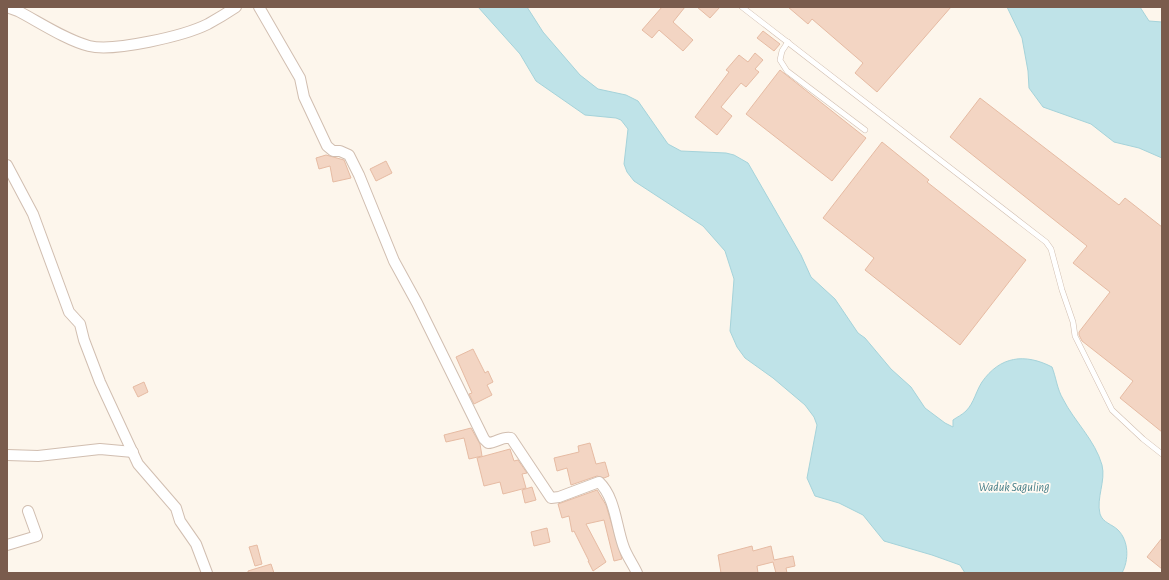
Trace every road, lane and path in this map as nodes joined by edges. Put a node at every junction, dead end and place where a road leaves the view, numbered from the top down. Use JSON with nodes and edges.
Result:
{"nodes":[{"id":1,"x":7,"y":7,"type":"edge"},
{"id":2,"x":236,"y":7,"type":"edge"},
{"id":3,"x":259,"y":7,"type":"edge"},
{"id":4,"x":742,"y":7,"type":"edge"},
{"id":5,"x":788,"y":42,"type":"junction"},
{"id":6,"x":865,"y":130,"type":"dead end"},
{"id":7,"x":7,"y":165,"type":"edge"},
{"id":8,"x":133,"y":452,"type":"junction"},
{"id":9,"x":1162,"y":454,"type":"edge"},
{"id":10,"x":7,"y":455,"type":"edge"},
{"id":11,"x":28,"y":511,"type":"dead end"},
{"id":12,"x":7,"y":545,"type":"edge"},
{"id":13,"x":207,"y":573,"type":"edge"},
{"id":14,"x":637,"y":573,"type":"edge"}],
"edges":[{"from":1,"to":2,"type":"street"},
{"from":3,"to":14,"type":"street"},
{"from":4,"to":5,"type":"lane"},
{"from":5,"to":6,"type":"lane"},
{"from":5,"to":9,"type":"lane"},
{"from":7,"to":8,"type":"street"},
{"from":8,"to":10,"type":"street"},
{"from":8,"to":13,"type":"street"},
{"from":11,"to":12,"type":"street"}]}
